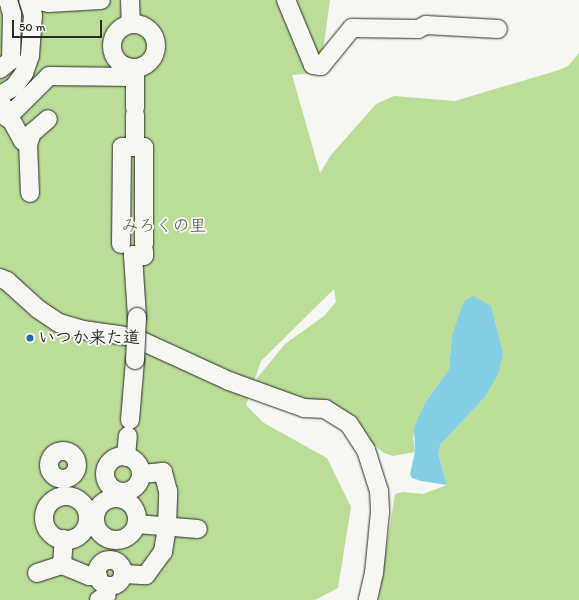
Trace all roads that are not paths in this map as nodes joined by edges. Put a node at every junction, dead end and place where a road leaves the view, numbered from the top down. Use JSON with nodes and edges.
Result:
{"nodes":[{"id":1,"x":8,"y":0,"type":"edge"},
{"id":2,"x":28,"y":0,"type":"edge"},
{"id":3,"x":34,"y":0,"type":"edge"},
{"id":4,"x":101,"y":0,"type":"edge"},
{"id":5,"x":130,"y":0,"type":"edge"},
{"id":6,"x":286,"y":0,"type":"edge"},
{"id":7,"x":131,"y":24,"type":"junction"},
{"id":8,"x":498,"y":29,"type":"dead end"},
{"id":9,"x":0,"y":70,"type":"edge"},
{"id":10,"x":135,"y":72,"type":"junction"},
{"id":11,"x":0,"y":95,"type":"edge"},
{"id":12,"x":8,"y":118,"type":"junction"},
{"id":13,"x":48,"y":119,"type":"dead end"},
{"id":14,"x":28,"y":144,"type":"junction"},
{"id":15,"x":30,"y":193,"type":"dead end"},
{"id":16,"x":0,"y":278,"type":"edge"},
{"id":17,"x":126,"y":457,"type":"junction"},
{"id":18,"x":77,"y":465,"type":"junction"},
{"id":19,"x":107,"y":468,"type":"junction"},
{"id":20,"x":141,"y":474,"type":"junction"},
{"id":21,"x":65,"y":487,"type":"junction"},
{"id":22,"x":121,"y":495,"type":"junction"},
{"id":23,"x":91,"y":516,"type":"junction"},
{"id":24,"x":137,"y":524,"type":"junction"},
{"id":25,"x":167,"y":527,"type":"junction"},
{"id":26,"x":198,"y":530,"type":"dead end"},
{"id":27,"x":64,"y":539,"type":"junction"},
{"id":28,"x":113,"y":540,"type":"junction"},
{"id":29,"x":62,"y":565,"type":"junction"},
{"id":30,"x":37,"y":574,"type":"dead end"},
{"id":31,"x":111,"y":589,"type":"edge"},
{"id":32,"x":368,"y":600,"type":"edge"}],
"edges":[{"from":1,"to":9,"type":"street"},
{"from":2,"to":11,"type":"street"},
{"from":3,"to":4,"type":"street"},
{"from":5,"to":7,"type":"street"},
{"from":6,"to":8,"type":"street"},
{"from":7,"to":10,"type":"street"},
{"from":7,"to":10,"type":"street"},
{"from":10,"to":12,"type":"street"},
{"from":10,"to":17,"type":"street","bridge":true},
{"from":11,"to":12,"type":"street"},
{"from":12,"to":14,"type":"street"},
{"from":13,"to":14,"type":"street"},
{"from":14,"to":15,"type":"street"},
{"from":16,"to":32,"type":"street"},
{"from":17,"to":19,"type":"street"},
{"from":17,"to":20,"type":"street"},
{"from":18,"to":19,"type":"street"},
{"from":18,"to":21,"type":"street"},
{"from":18,"to":21,"type":"street"},
{"from":19,"to":22,"type":"street"},
{"from":20,"to":22,"type":"street"},
{"from":20,"to":25,"type":"street"},
{"from":21,"to":23,"type":"street"},
{"from":21,"to":27,"type":"street"},
{"from":22,"to":23,"type":"street"},
{"from":22,"to":24,"type":"street"},
{"from":23,"to":27,"type":"street"},
{"from":23,"to":28,"type":"street"},
{"from":24,"to":25,"type":"street"},
{"from":24,"to":28,"type":"street"},
{"from":25,"to":26,"type":"street"},
{"from":25,"to":31,"type":"street"},
{"from":27,"to":29,"type":"street"},
{"from":28,"to":31,"type":"street"},
{"from":29,"to":30,"type":"street"},
{"from":29,"to":31,"type":"street"}]}
